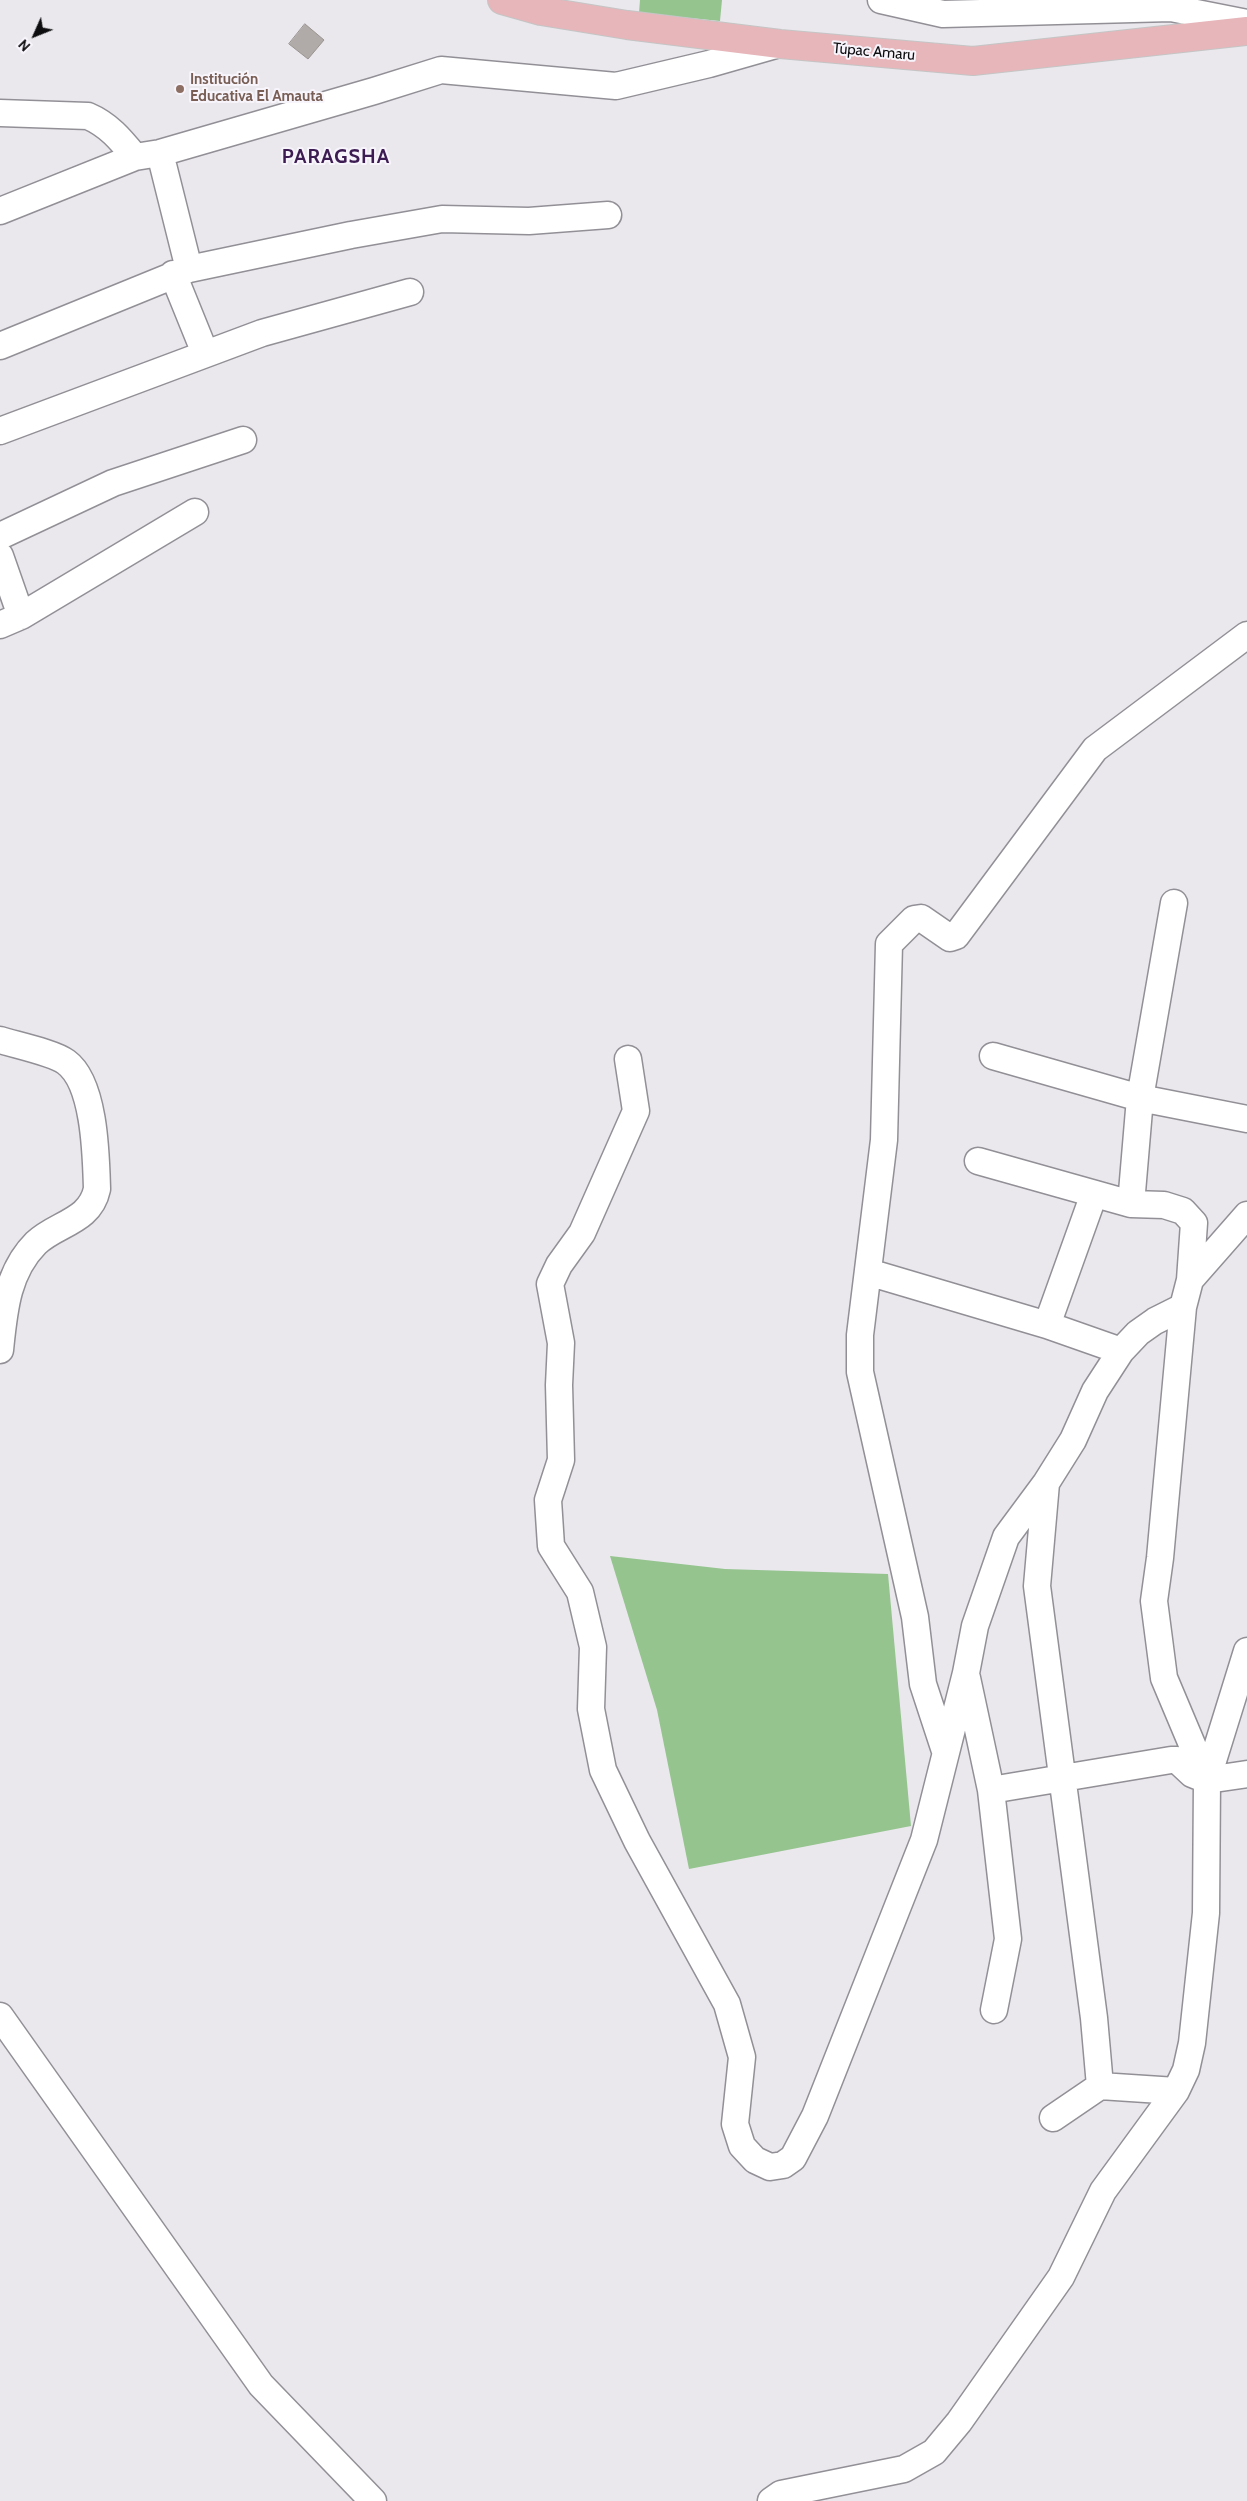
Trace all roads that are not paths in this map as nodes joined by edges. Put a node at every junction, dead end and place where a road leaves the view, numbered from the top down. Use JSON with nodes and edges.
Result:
{"nodes":[{"id":1,"x":502,"y":0,"type":"edge"},
{"id":2,"x":880,"y":0,"type":"edge"},
{"id":3,"x":1170,"y":4,"type":"edge"},
{"id":4,"x":1247,"y":23,"type":"edge"},
{"id":5,"x":1247,"y":31,"type":"edge"},
{"id":6,"x":780,"y":44,"type":"junction"},
{"id":7,"x":0,"y":113,"type":"edge"},
{"id":8,"x":160,"y":153,"type":"junction"},
{"id":9,"x":135,"y":157,"type":"junction"},
{"id":10,"x":0,"y":211,"type":"edge"},
{"id":11,"x":608,"y":215,"type":"dead end"},
{"id":12,"x":181,"y":271,"type":"junction"},
{"id":13,"x":410,"y":292,"type":"dead end"},
{"id":14,"x":0,"y":346,"type":"edge"},
{"id":15,"x":205,"y":353,"type":"junction"},
{"id":16,"x":0,"y":431,"type":"edge"},
{"id":17,"x":244,"y":440,"type":"dead end"},
{"id":18,"x":195,"y":512,"type":"dead end"},
{"id":19,"x":0,"y":536,"type":"edge"},
{"id":20,"x":0,"y":556,"type":"edge"},
{"id":21,"x":10,"y":621,"type":"edge"},
{"id":22,"x":1247,"y":635,"type":"edge"},
{"id":23,"x":1174,"y":904,"type":"dead end"},
{"id":24,"x":0,"y":1040,"type":"edge"},
{"id":25,"x":993,"y":1056,"type":"dead end"},
{"id":26,"x":628,"y":1059,"type":"dead end"},
{"id":27,"x":1140,"y":1098,"type":"junction"},
{"id":28,"x":1247,"y":1119,"type":"edge"},
{"id":29,"x":978,"y":1161,"type":"dead end"},
{"id":30,"x":1094,"y":1194,"type":"junction"},
{"id":31,"x":1131,"y":1204,"type":"junction"},
{"id":32,"x":1247,"y":1215,"type":"edge"},
{"id":33,"x":868,"y":1272,"type":"junction"},
{"id":34,"x":1190,"y":1280,"type":"junction"},
{"id":35,"x":1183,"y":1307,"type":"junction"},
{"id":36,"x":1047,"y":1325,"type":"junction"},
{"id":37,"x":0,"y":1350,"type":"edge"},
{"id":38,"x":1121,"y":1350,"type":"junction"},
{"id":39,"x":1046,"y":1483,"type":"junction"},
{"id":40,"x":1247,"y":1651,"type":"edge"},
{"id":41,"x":966,"y":1673,"type":"junction"},
{"id":42,"x":945,"y":1751,"type":"junction"},
{"id":43,"x":1247,"y":1774,"type":"edge"},
{"id":44,"x":1063,"y":1779,"type":"junction"},
{"id":45,"x":1207,"y":1780,"type":"junction"},
{"id":46,"x":991,"y":1790,"type":"junction"},
{"id":47,"x":994,"y":2010,"type":"dead end"},
{"id":48,"x":0,"y":2016,"type":"edge"},
{"id":49,"x":1100,"y":2086,"type":"junction"},
{"id":50,"x":1176,"y":2091,"type":"junction"},
{"id":51,"x":1054,"y":2118,"type":"dead end"},
{"id":52,"x":373,"y":2501,"type":"edge"},
{"id":53,"x":771,"y":2501,"type":"edge"}],
"edges":[{"from":1,"to":6,"type":"main road","name":"Túpac Amaru"},
{"from":2,"to":3,"type":"street"},
{"from":3,"to":4,"type":"street"},
{"from":5,"to":6,"type":"main road","name":"Túpac Amaru"},
{"from":6,"to":8,"type":"street"},
{"from":7,"to":9,"type":"street"},
{"from":8,"to":9,"type":"street"},
{"from":8,"to":12,"type":"street"},
{"from":9,"to":10,"type":"street"},
{"from":11,"to":12,"type":"street"},
{"from":12,"to":14,"type":"street"},
{"from":12,"to":15,"type":"street"},
{"from":13,"to":15,"type":"street"},
{"from":15,"to":16,"type":"street"},
{"from":17,"to":19,"type":"street"},
{"from":18,"to":21,"type":"street"},
{"from":20,"to":21,"type":"street"},
{"from":22,"to":33,"type":"street"},
{"from":23,"to":27,"type":"street"},
{"from":24,"to":37,"type":"street"},
{"from":25,"to":27,"type":"street"},
{"from":26,"to":42,"type":"street"},
{"from":27,"to":28,"type":"street"},
{"from":27,"to":31,"type":"street"},
{"from":29,"to":30,"type":"street"},
{"from":30,"to":31,"type":"street"},
{"from":30,"to":36,"type":"street"},
{"from":31,"to":34,"type":"street"},
{"from":32,"to":34,"type":"street"},
{"from":33,"to":36,"type":"street"},
{"from":33,"to":42,"type":"street"},
{"from":34,"to":35,"type":"street"},
{"from":35,"to":38,"type":"street"},
{"from":35,"to":45,"type":"street"},
{"from":36,"to":38,"type":"street"},
{"from":38,"to":39,"type":"street"},
{"from":39,"to":41,"type":"street"},
{"from":39,"to":44,"type":"street"},
{"from":40,"to":45,"type":"street"},
{"from":41,"to":42,"type":"street"},
{"from":41,"to":46,"type":"street"},
{"from":43,"to":45,"type":"street"},
{"from":44,"to":45,"type":"street"},
{"from":44,"to":46,"type":"street"},
{"from":44,"to":49,"type":"street"},
{"from":45,"to":50,"type":"street"},
{"from":46,"to":47,"type":"street"},
{"from":48,"to":52,"type":"street"},
{"from":49,"to":50,"type":"street"},
{"from":49,"to":51,"type":"street"},
{"from":50,"to":53,"type":"street"}]}
